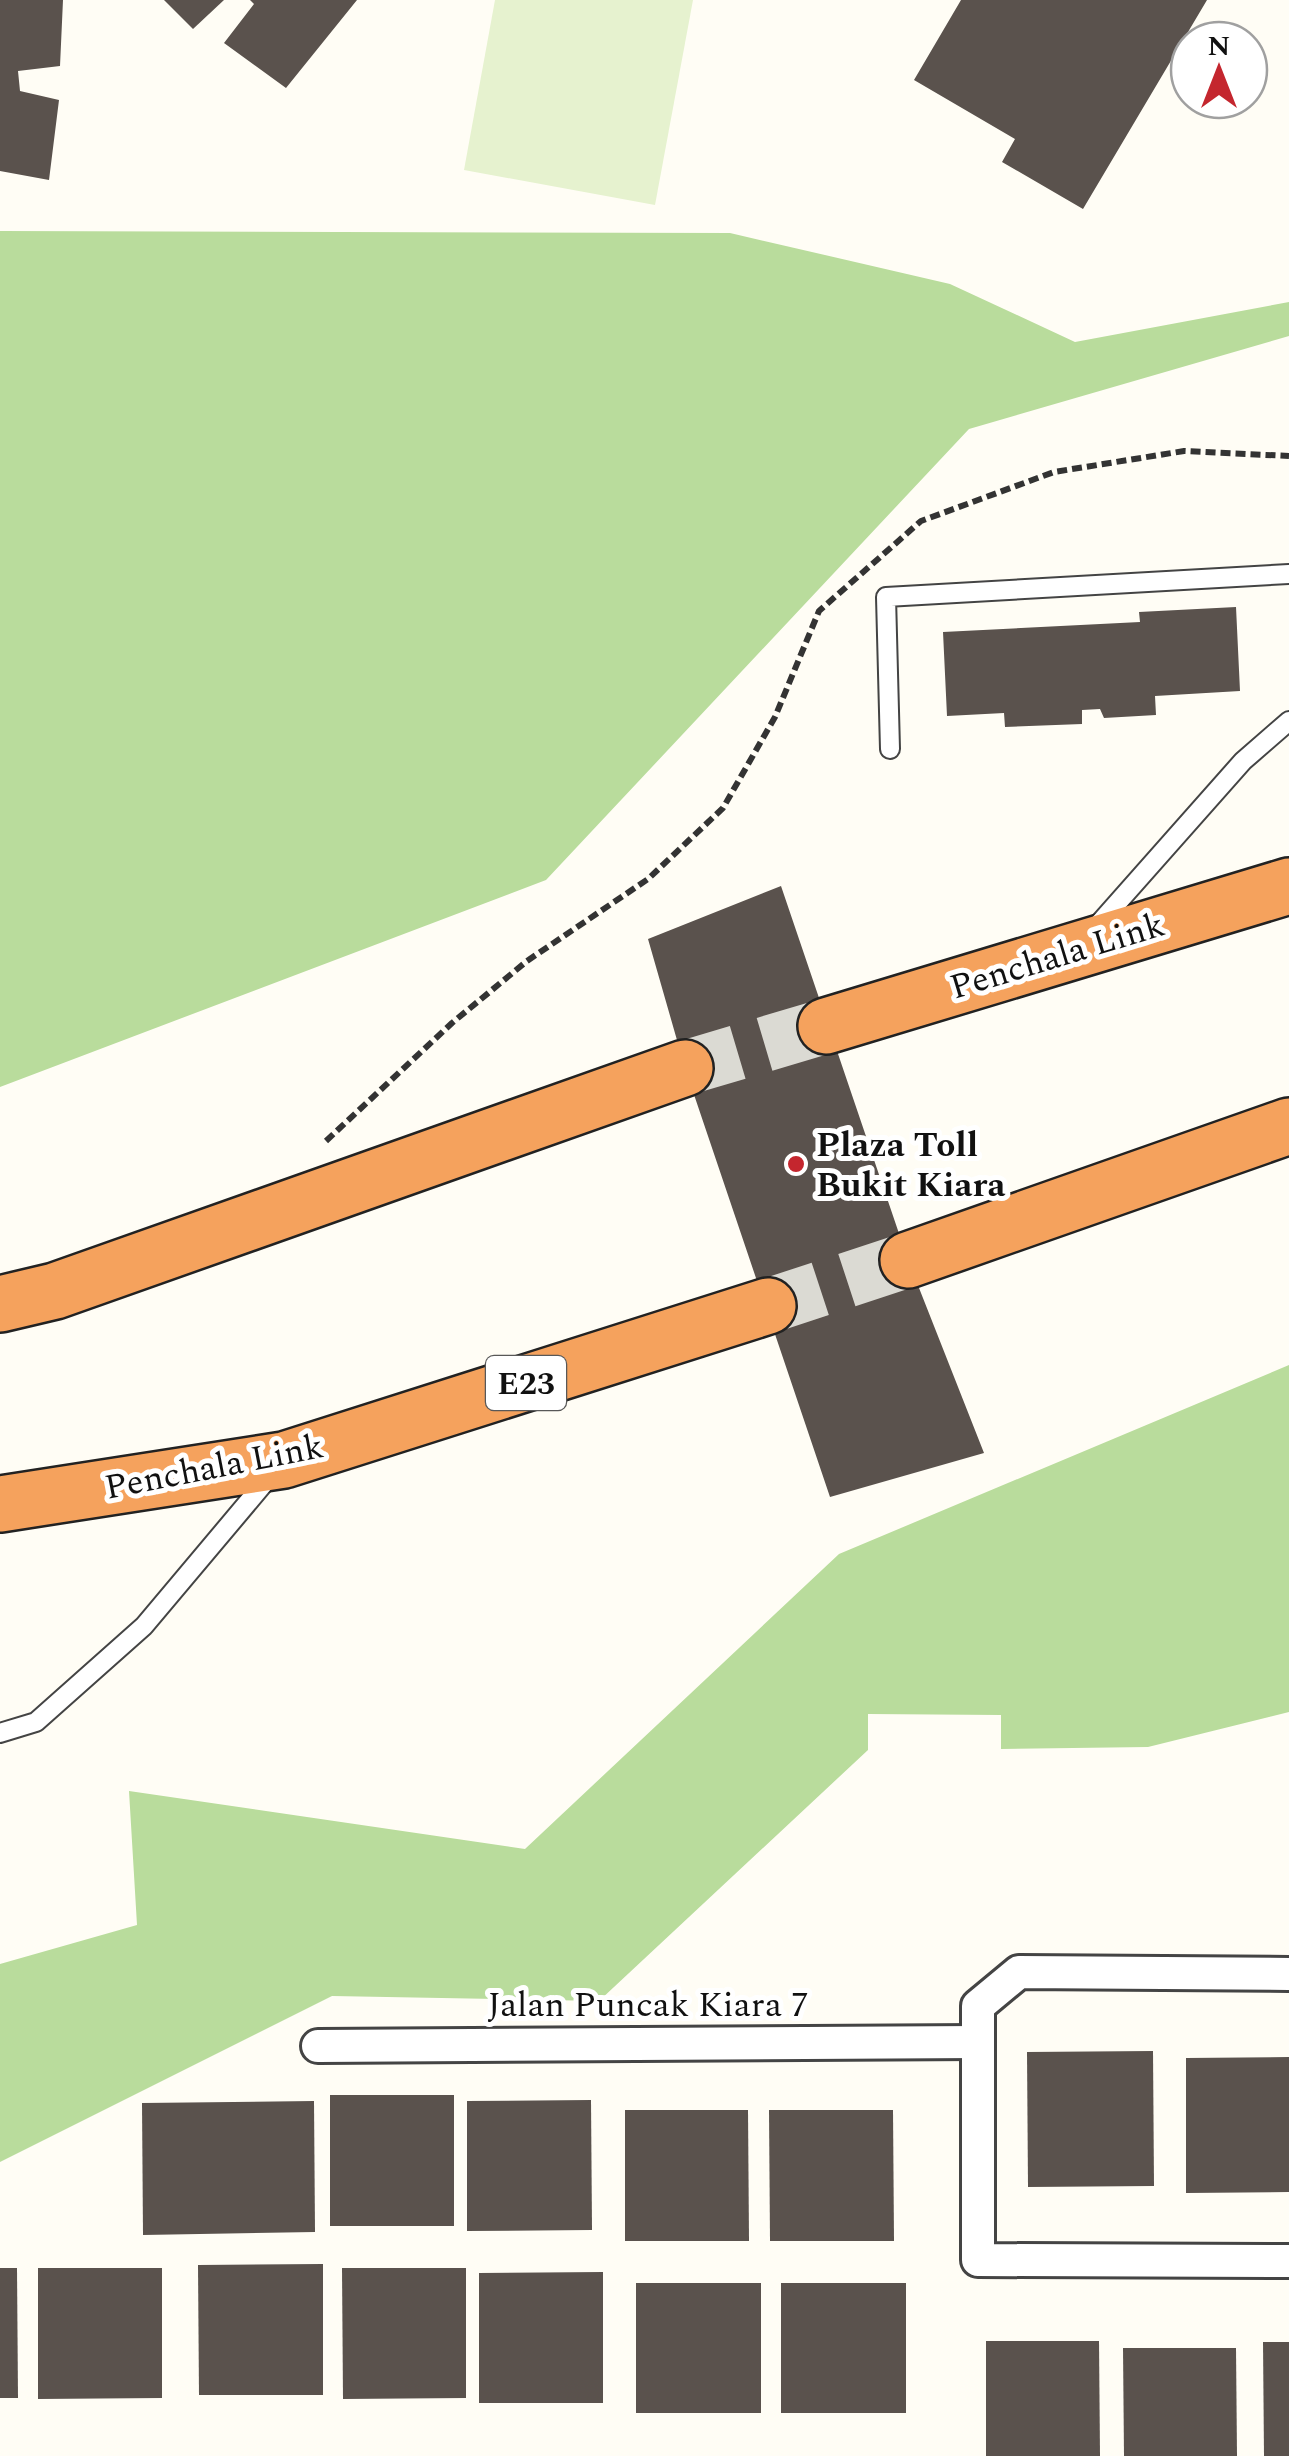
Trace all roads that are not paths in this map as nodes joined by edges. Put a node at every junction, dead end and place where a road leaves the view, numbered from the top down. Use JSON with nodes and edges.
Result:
{"nodes":[{"id":1,"x":1289,"y":574,"type":"edge"},
{"id":2,"x":1289,"y":721,"type":"edge"},
{"id":3,"x":890,"y":749,"type":"dead end"},
{"id":4,"x":1289,"y":886,"type":"edge"},
{"id":5,"x":1075,"y":950,"type":"junction"},
{"id":6,"x":826,"y":1026,"type":"tunnel mouth"},
{"id":7,"x":686,"y":1068,"type":"tunnel mouth"},
{"id":8,"x":1289,"y":1126,"type":"edge"},
{"id":9,"x":908,"y":1260,"type":"tunnel mouth"},
{"id":10,"x":0,"y":1304,"type":"edge"},
{"id":11,"x":768,"y":1306,"type":"tunnel mouth"},
{"id":12,"x":284,"y":1460,"type":"junction"},
{"id":13,"x":0,"y":1504,"type":"edge"},
{"id":14,"x":0,"y":1732,"type":"edge"},
{"id":15,"x":1289,"y":1974,"type":"edge"},
{"id":16,"x":978,"y":2042,"type":"junction"},
{"id":17,"x":318,"y":2046,"type":"dead end"},
{"id":18,"x":1289,"y":2261,"type":"edge"}],
"edges":[{"from":1,"to":3,"type":"lane"},
{"from":2,"to":5,"type":"lane"},
{"from":4,"to":5,"type":"highway","name":"Penchala Link"},
{"from":5,"to":6,"type":"highway","name":"Penchala Link"},
{"from":7,"to":10,"type":"highway"},
{"from":8,"to":9,"type":"highway"},
{"from":11,"to":12,"type":"highway","name":"Penchala Link","number":"E23"},
{"from":12,"to":13,"type":"highway","name":"Penchala Link","number":"E23"},
{"from":12,"to":14,"type":"lane"},
{"from":15,"to":16,"type":"street"},
{"from":16,"to":17,"type":"street","name":"Jalan Puncak Kiara 7"},
{"from":16,"to":18,"type":"street"}]}
